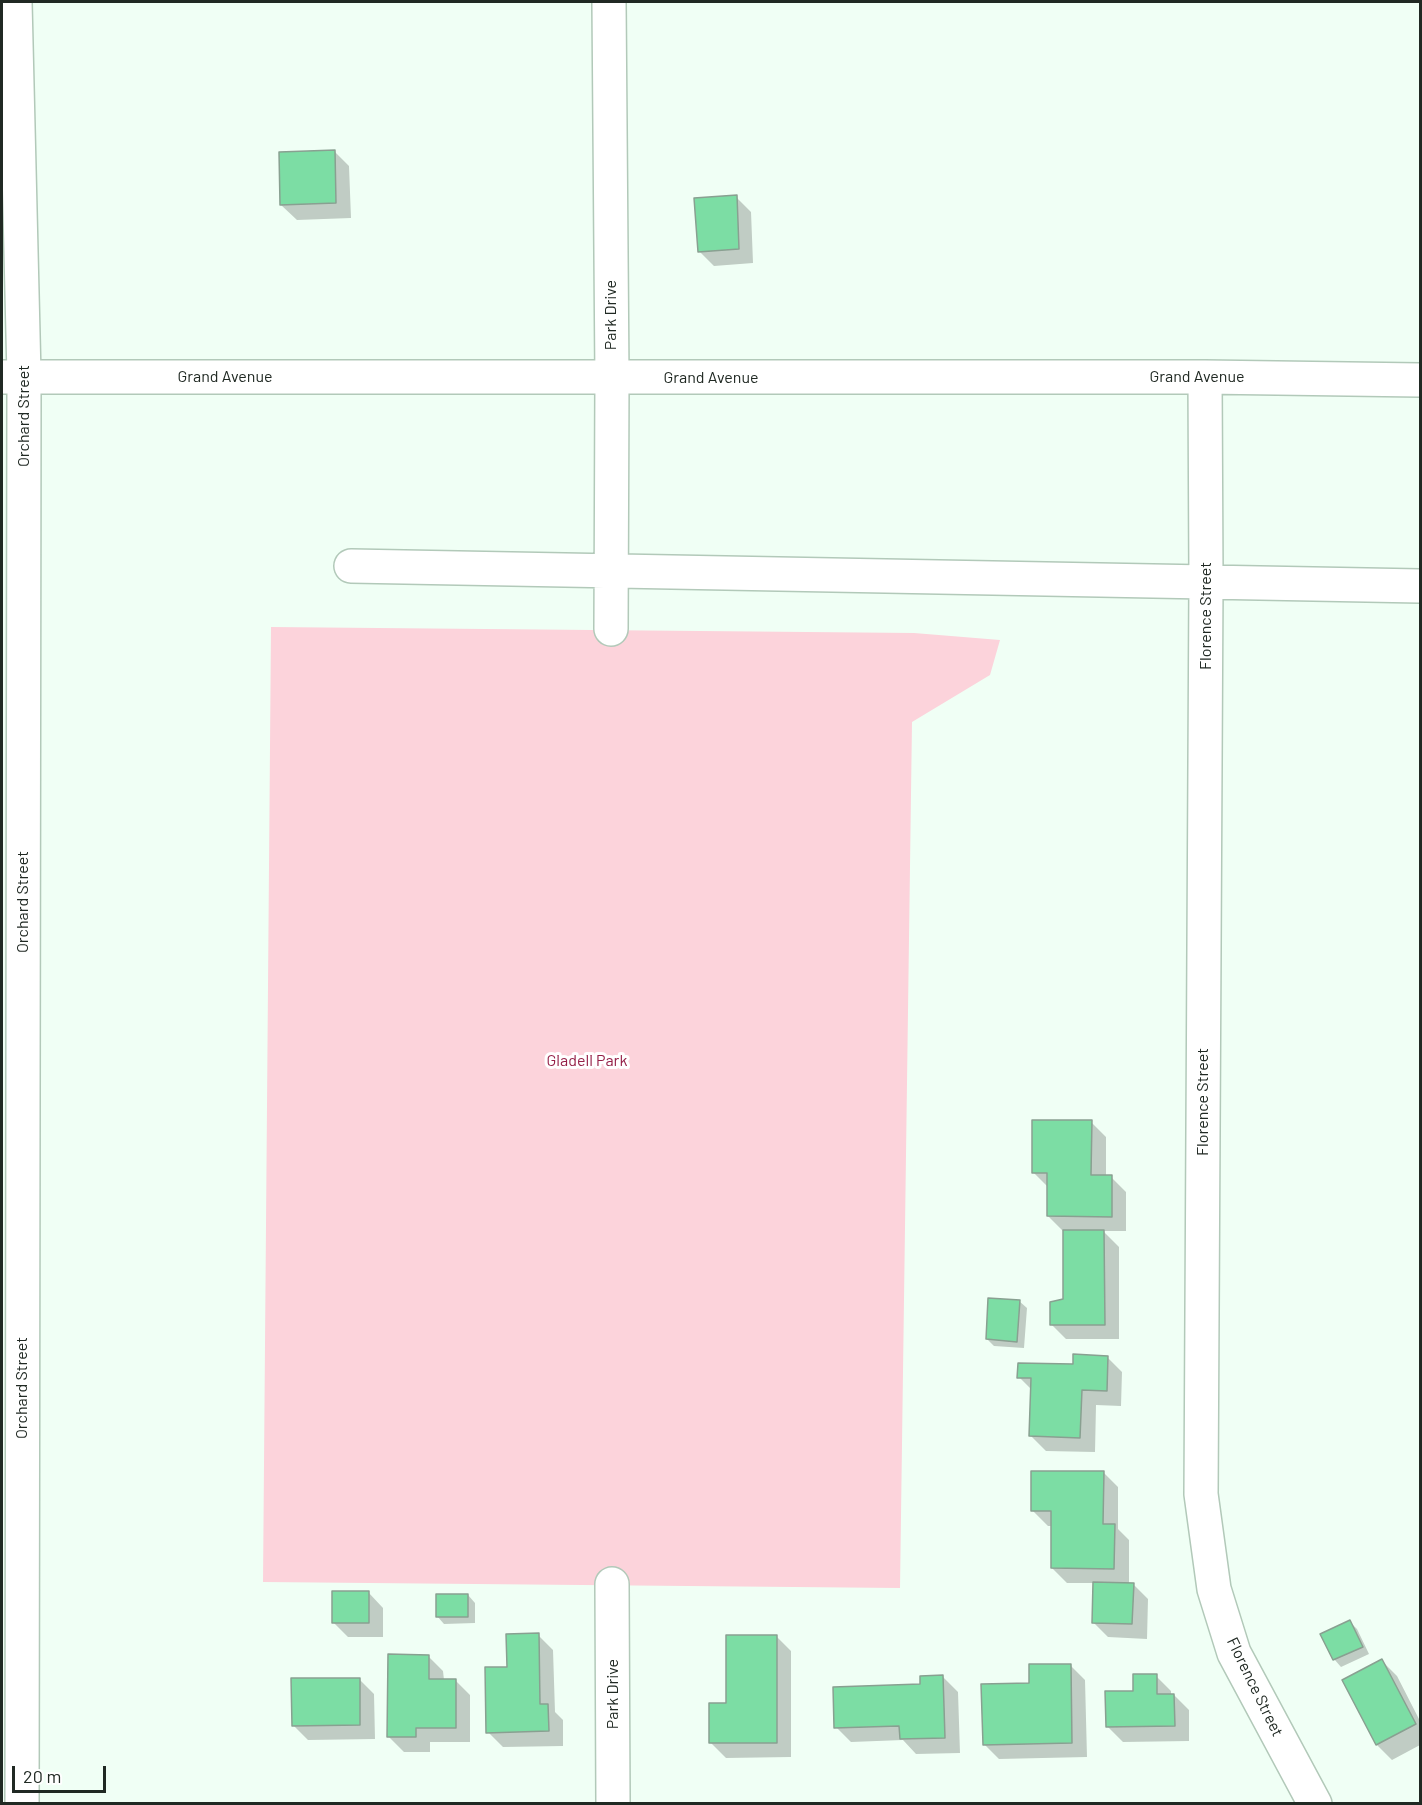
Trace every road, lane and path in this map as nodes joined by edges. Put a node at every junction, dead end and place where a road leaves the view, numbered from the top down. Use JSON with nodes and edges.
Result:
{"nodes":[{"id":1,"x":15,"y":2,"type":"edge"},
{"id":2,"x":609,"y":2,"type":"edge"},
{"id":3,"x":13,"y":376,"type":"edge"},
{"id":4,"x":1205,"y":377,"type":"junction"},
{"id":5,"x":612,"y":378,"type":"junction"},
{"id":6,"x":1420,"y":380,"type":"edge"},
{"id":7,"x":351,"y":566,"type":"dead end"},
{"id":8,"x":611,"y":572,"type":"junction"},
{"id":9,"x":1206,"y":581,"type":"junction"},
{"id":10,"x":1420,"y":586,"type":"edge"},
{"id":11,"x":611,"y":629,"type":"dead end"},
{"id":12,"x":612,"y":1584,"type":"dead end"},
{"id":13,"x":22,"y":1803,"type":"edge"},
{"id":14,"x":613,"y":1803,"type":"edge"},
{"id":15,"x":1315,"y":1803,"type":"edge"}],
"edges":[{"from":1,"to":3,"type":"street","name":"Orchard Street"},
{"from":2,"to":5,"type":"street","name":"Park Drive"},
{"from":3,"to":5,"type":"street","name":"Grand Avenue"},
{"from":3,"to":13,"type":"street","name":"Orchard Street"},
{"from":4,"to":5,"type":"street","name":"Grand Avenue"},
{"from":4,"to":6,"type":"street","name":"Grand Avenue"},
{"from":4,"to":9,"type":"street","name":"Florence Street"},
{"from":5,"to":8,"type":"street","name":"Park Drive"},
{"from":7,"to":8,"type":"street"},
{"from":8,"to":9,"type":"street"},
{"from":8,"to":11,"type":"street","name":"Park Drive"},
{"from":9,"to":10,"type":"street"},
{"from":9,"to":15,"type":"street","name":"Florence Street"},
{"from":12,"to":14,"type":"street","name":"Park Drive"}]}
